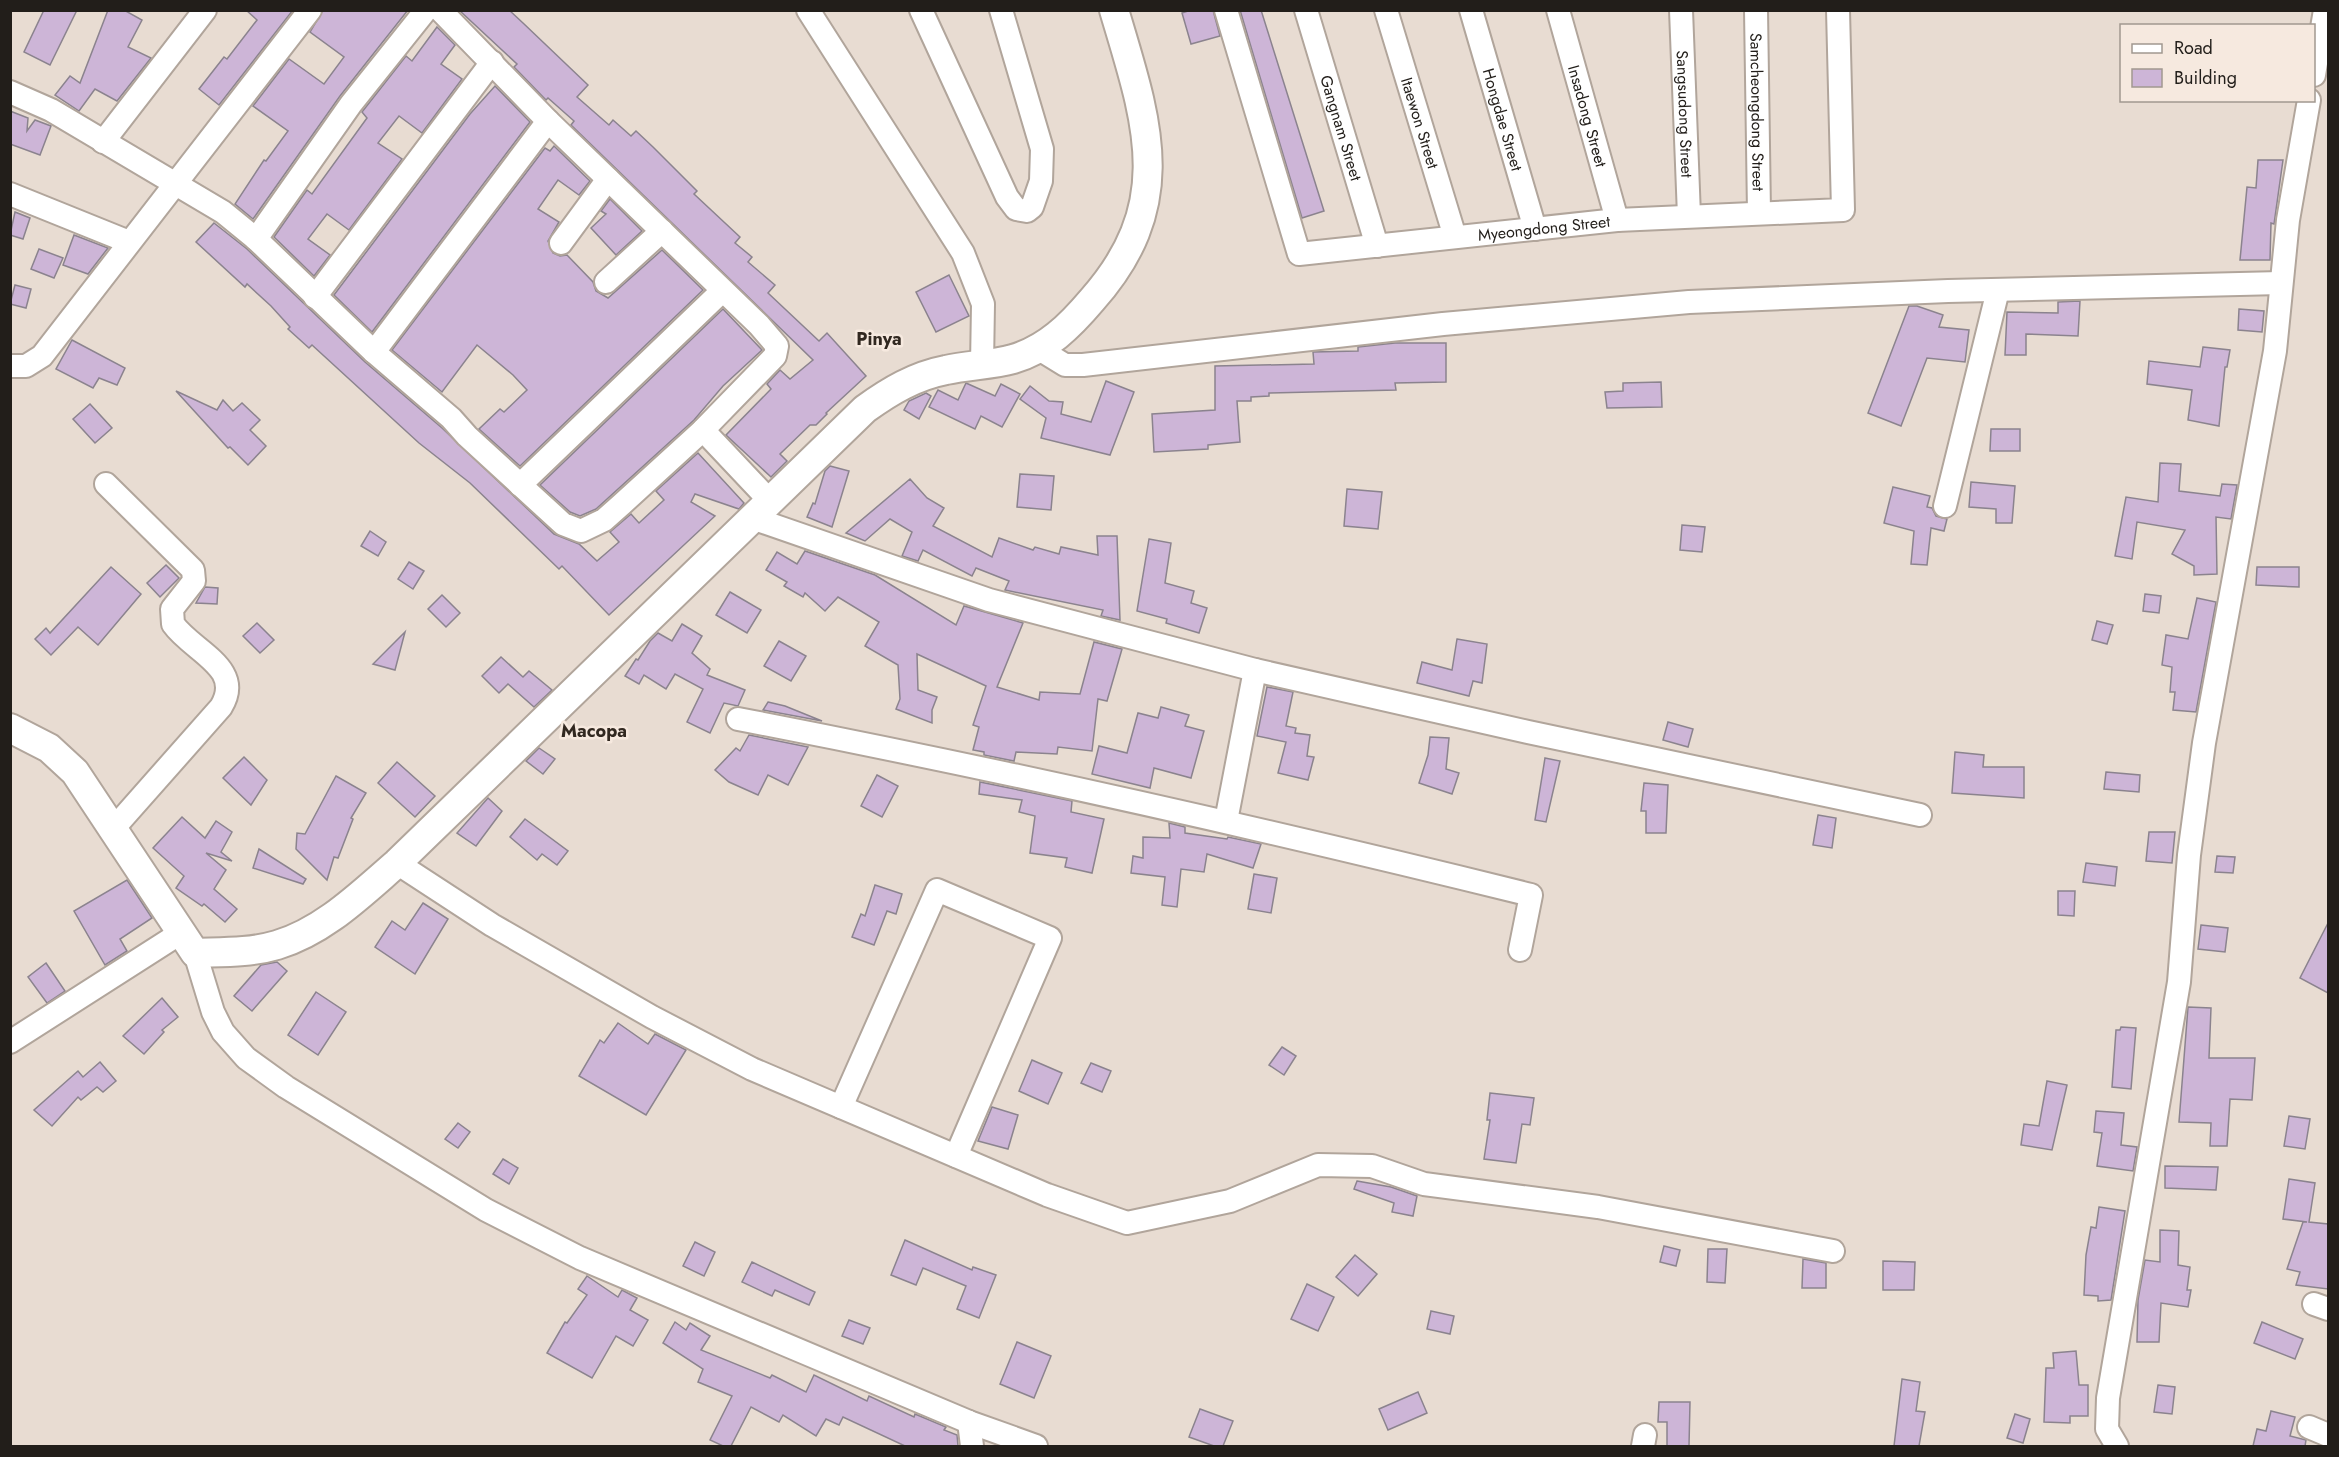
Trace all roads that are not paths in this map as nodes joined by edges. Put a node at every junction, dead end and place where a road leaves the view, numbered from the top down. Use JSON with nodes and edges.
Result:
{"nodes":[{"id":1,"x":205,"y":10,"type":"edge"},
{"id":2,"x":310,"y":10,"type":"edge"},
{"id":3,"x":426,"y":10,"type":"edge"},
{"id":4,"x":440,"y":10,"type":"edge"},
{"id":5,"x":808,"y":10,"type":"edge"},
{"id":6,"x":921,"y":10,"type":"edge"},
{"id":7,"x":1001,"y":10,"type":"edge"},
{"id":8,"x":1114,"y":10,"type":"edge"},
{"id":9,"x":1226,"y":10,"type":"edge"},
{"id":10,"x":1306,"y":10,"type":"edge"},
{"id":11,"x":1386,"y":10,"type":"edge"},
{"id":12,"x":1471,"y":10,"type":"edge"},
{"id":13,"x":1558,"y":10,"type":"edge"},
{"id":14,"x":1681,"y":10,"type":"edge"},
{"id":15,"x":1756,"y":10,"type":"edge"},
{"id":16,"x":1838,"y":10,"type":"edge"},
{"id":17,"x":2325,"y":10,"type":"edge"},
{"id":18,"x":492,"y":62,"type":"junction"},
{"id":19,"x":2315,"y":64,"type":"edge"},
{"id":20,"x":10,"y":92,"type":"edge"},
{"id":21,"x":2309,"y":102,"type":"edge"},
{"id":22,"x":548,"y":121,"type":"junction"},
{"id":23,"x":103,"y":142,"type":"junction"},
{"id":24,"x":608,"y":178,"type":"junction"},
{"id":25,"x":176,"y":184,"type":"junction"},
{"id":26,"x":10,"y":194,"type":"edge"},
{"id":27,"x":1759,"y":213,"type":"junction"},
{"id":28,"x":1689,"y":216,"type":"junction"},
{"id":29,"x":1617,"y":220,"type":"junction"},
{"id":30,"x":1535,"y":229,"type":"junction"},
{"id":31,"x":662,"y":231,"type":"junction"},
{"id":32,"x":1455,"y":237,"type":"junction"},
{"id":33,"x":256,"y":239,"type":"junction"},
{"id":34,"x":129,"y":242,"type":"junction"},
{"id":35,"x":561,"y":243,"type":"dead end"},
{"id":36,"x":1377,"y":246,"type":"junction"},
{"id":37,"x":606,"y":282,"type":"dead end"},
{"id":38,"x":2281,"y":283,"type":"junction"},
{"id":39,"x":1998,"y":290,"type":"junction"},
{"id":40,"x":722,"y":291,"type":"junction"},
{"id":41,"x":315,"y":297,"type":"junction"},
{"id":42,"x":1039,"y":349,"type":"junction"},
{"id":43,"x":374,"y":352,"type":"junction"},
{"id":44,"x":982,"y":365,"type":"junction"},
{"id":45,"x":10,"y":366,"type":"edge"},
{"id":46,"x":703,"y":430,"type":"junction"},
{"id":47,"x":106,"y":484,"type":"dead end"},
{"id":48,"x":520,"y":485,"type":"junction"},
{"id":49,"x":1945,"y":506,"type":"dead end"},
{"id":50,"x":760,"y":509,"type":"junction"},
{"id":51,"x":1255,"y":670,"type":"junction"},
{"id":52,"x":738,"y":719,"type":"dead end"},
{"id":53,"x":10,"y":728,"type":"edge"},
{"id":54,"x":1920,"y":815,"type":"dead end"},
{"id":55,"x":1226,"y":821,"type":"junction"},
{"id":56,"x":114,"y":828,"type":"junction"},
{"id":57,"x":398,"y":863,"type":"junction"},
{"id":58,"x":189,"y":942,"type":"junction"},
{"id":59,"x":1520,"y":950,"type":"dead end"},
{"id":60,"x":10,"y":1042,"type":"edge"},
{"id":61,"x":841,"y":1107,"type":"junction"},
{"id":62,"x":956,"y":1156,"type":"junction"},
{"id":63,"x":1833,"y":1251,"type":"dead end"},
{"id":64,"x":969,"y":1422,"type":"junction"},
{"id":65,"x":972,"y":1446,"type":"edge"},
{"id":66,"x":1036,"y":1446,"type":"edge"},
{"id":67,"x":2117,"y":1446,"type":"edge"}],
"edges":[{"from":1,"to":23,"type":"street"},
{"from":2,"to":25,"type":"street"},
{"from":3,"to":33,"type":"street"},
{"from":4,"to":18,"type":"street"},
{"from":5,"to":44,"type":"street"},
{"from":6,"to":7,"type":"street"},
{"from":8,"to":42,"type":"street"},
{"from":9,"to":36,"type":"street","name":"Myeongdong Street"},
{"from":10,"to":36,"type":"street","name":"Gangnam Street"},
{"from":11,"to":32,"type":"street","name":"Itaewon Street"},
{"from":12,"to":30,"type":"street","name":"Hongdae Street"},
{"from":13,"to":29,"type":"street","name":"Insadong Street"},
{"from":14,"to":28,"type":"street","name":"Sangsudong Street"},
{"from":15,"to":27,"type":"street","name":"Samcheongdong Street"},
{"from":16,"to":27,"type":"street","name":"Myeongdong Street"},
{"from":17,"to":19,"type":"street"},
{"from":18,"to":22,"type":"street"},
{"from":18,"to":41,"type":"street"},
{"from":20,"to":23,"type":"street"},
{"from":21,"to":38,"type":"street"},
{"from":22,"to":24,"type":"street"},
{"from":22,"to":43,"type":"street"},
{"from":23,"to":25,"type":"street"},
{"from":24,"to":31,"type":"street"},
{"from":24,"to":35,"type":"street"},
{"from":25,"to":33,"type":"street"},
{"from":25,"to":34,"type":"street"},
{"from":26,"to":34,"type":"street"},
{"from":27,"to":28,"type":"street","name":"Myeongdong Street"},
{"from":28,"to":29,"type":"street","name":"Myeongdong Street"},
{"from":29,"to":30,"type":"street","name":"Myeongdong Street"},
{"from":30,"to":32,"type":"street","name":"Myeongdong Street"},
{"from":31,"to":37,"type":"street"},
{"from":31,"to":40,"type":"street"},
{"from":32,"to":36,"type":"street","name":"Myeongdong Street"},
{"from":33,"to":41,"type":"street"},
{"from":34,"to":45,"type":"street"},
{"from":38,"to":39,"type":"street"},
{"from":38,"to":67,"type":"street"},
{"from":39,"to":42,"type":"street"},
{"from":39,"to":49,"type":"street"},
{"from":40,"to":46,"type":"street"},
{"from":40,"to":48,"type":"street"},
{"from":41,"to":43,"type":"street"},
{"from":42,"to":44,"type":"street"},
{"from":43,"to":48,"type":"street"},
{"from":44,"to":50,"type":"street"},
{"from":46,"to":48,"type":"street"},
{"from":46,"to":50,"type":"street"},
{"from":47,"to":56,"type":"street"},
{"from":50,"to":51,"type":"street"},
{"from":50,"to":57,"type":"street"},
{"from":51,"to":54,"type":"street"},
{"from":51,"to":55,"type":"street"},
{"from":52,"to":55,"type":"street"},
{"from":53,"to":56,"type":"street"},
{"from":55,"to":59,"type":"street"},
{"from":56,"to":58,"type":"street"},
{"from":57,"to":58,"type":"street"},
{"from":57,"to":61,"type":"street"},
{"from":58,"to":60,"type":"street"},
{"from":58,"to":64,"type":"street"},
{"from":61,"to":62,"type":"street"},
{"from":61,"to":62,"type":"street"},
{"from":62,"to":63,"type":"street"},
{"from":64,"to":65,"type":"street"},
{"from":64,"to":66,"type":"street"}]}
